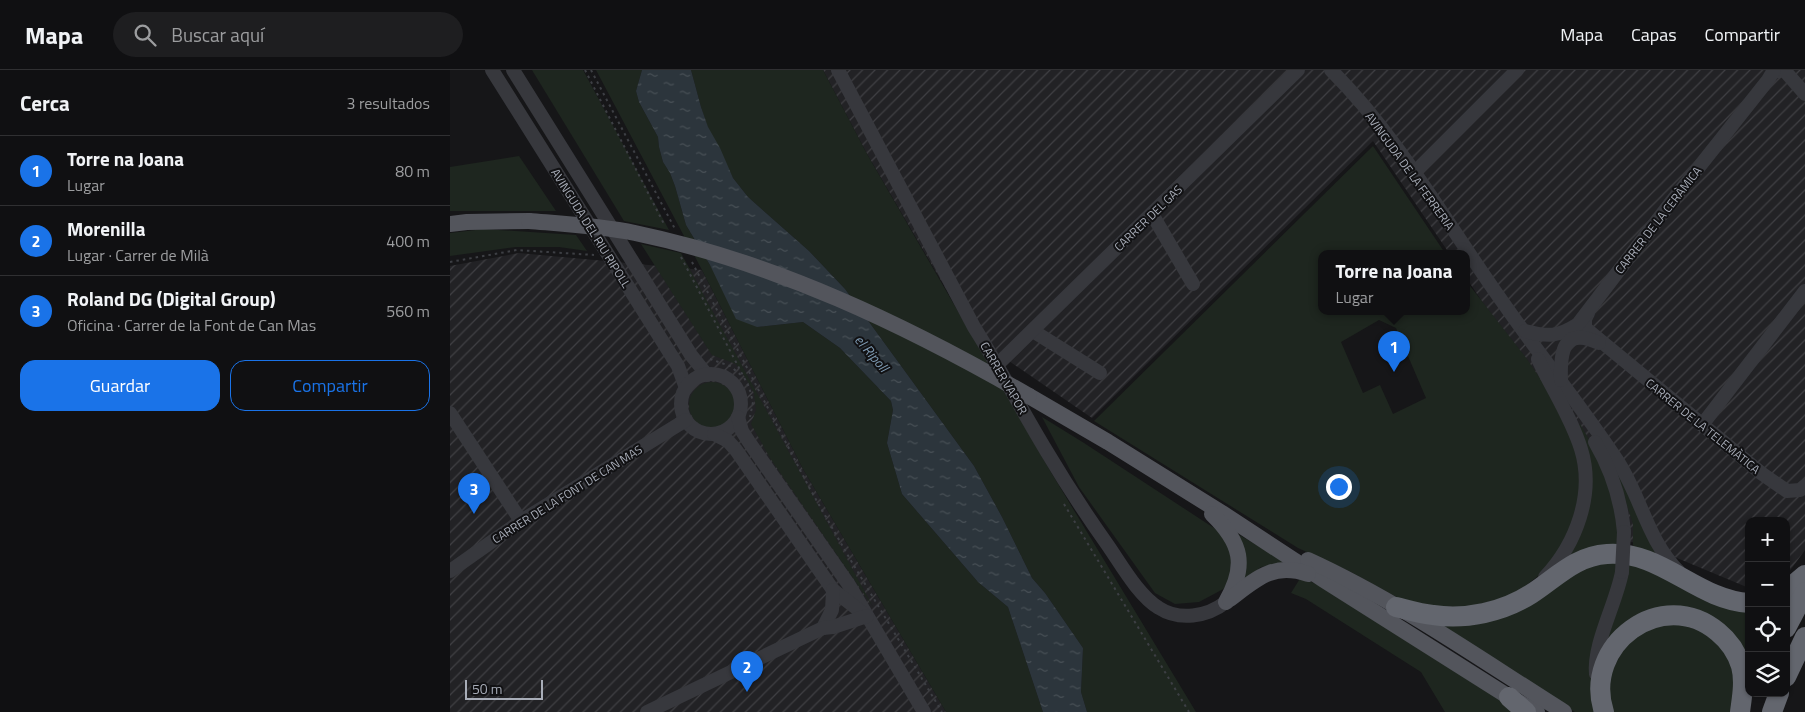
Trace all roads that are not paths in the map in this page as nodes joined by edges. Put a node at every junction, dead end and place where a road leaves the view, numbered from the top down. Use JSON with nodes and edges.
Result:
{"nodes":[{"id":1,"x":492,"y":70,"type":"edge"},
{"id":2,"x":513,"y":70,"type":"edge"},
{"id":3,"x":1298,"y":70,"type":"edge"},
{"id":4,"x":1331,"y":70,"type":"edge"},
{"id":5,"x":1517,"y":70,"type":"edge"},
{"id":6,"x":1796,"y":70,"type":"edge"},
{"id":7,"x":840,"y":71,"type":"edge"},
{"id":8,"x":1773,"y":71,"type":"edge"},
{"id":9,"x":1805,"y":88,"type":"edge"},
{"id":10,"x":1805,"y":94,"type":"edge"},
{"id":11,"x":1415,"y":172,"type":"junction"},
{"id":12,"x":1152,"y":214,"type":"junction"},
{"id":13,"x":450,"y":224,"type":"edge"},
{"id":14,"x":1468,"y":250,"type":"edge"},
{"id":15,"x":1470,"y":253,"type":"edge"},
{"id":16,"x":1193,"y":284,"type":"dead end"},
{"id":17,"x":1805,"y":291,"type":"edge"},
{"id":18,"x":1590,"y":309,"type":"junction"},
{"id":19,"x":1033,"y":331,"type":"junction"},
{"id":20,"x":1525,"y":331,"type":"junction"},
{"id":21,"x":1606,"y":347,"type":"junction"},
{"id":22,"x":998,"y":364,"type":"junction"},
{"id":23,"x":1100,"y":373,"type":"dead end"},
{"id":24,"x":707,"y":375,"type":"junction"},
{"id":25,"x":1561,"y":380,"type":"junction"},
{"id":26,"x":686,"y":388,"type":"junction"},
{"id":27,"x":1573,"y":397,"type":"junction"},
{"id":28,"x":450,"y":412,"type":"edge"},
{"id":29,"x":738,"y":417,"type":"junction"},
{"id":30,"x":686,"y":420,"type":"junction"},
{"id":31,"x":1702,"y":425,"type":"junction"},
{"id":32,"x":714,"y":434,"type":"junction"},
{"id":33,"x":1805,"y":486,"type":"edge"},
{"id":34,"x":1181,"y":487,"type":"junction"},
{"id":35,"x":521,"y":521,"type":"junction"},
{"id":36,"x":1262,"y":538,"type":"junction"},
{"id":37,"x":450,"y":571,"type":"edge"},
{"id":38,"x":1805,"y":575,"type":"edge"},
{"id":39,"x":1324,"y":580,"type":"junction"},
{"id":40,"x":1693,"y":584,"type":"junction"},
{"id":41,"x":1790,"y":588,"type":"edge"},
{"id":42,"x":833,"y":590,"type":"junction"},
{"id":43,"x":1805,"y":592,"type":"edge"},
{"id":44,"x":1226,"y":602,"type":"junction"},
{"id":45,"x":1745,"y":603,"type":"edge"},
{"id":46,"x":1505,"y":606,"type":"junction"},
{"id":47,"x":1396,"y":607,"type":"junction"},
{"id":48,"x":867,"y":616,"type":"junction"},
{"id":49,"x":1790,"y":620,"type":"edge"},
{"id":50,"x":822,"y":628,"type":"junction"},
{"id":51,"x":1805,"y":637,"type":"edge"},
{"id":52,"x":1790,"y":669,"type":"edge"},
{"id":53,"x":1509,"y":697,"type":"junction"},
{"id":54,"x":1754,"y":697,"type":"edge"},
{"id":55,"x":1778,"y":697,"type":"edge"},
{"id":56,"x":1602,"y":705,"type":"edge"},
{"id":57,"x":647,"y":712,"type":"edge"},
{"id":58,"x":924,"y":712,"type":"edge"},
{"id":59,"x":1526,"y":712,"type":"edge"},
{"id":60,"x":1538,"y":712,"type":"edge"},
{"id":61,"x":1564,"y":712,"type":"edge"},
{"id":62,"x":1740,"y":712,"type":"edge"},
{"id":63,"x":1748,"y":712,"type":"edge"},
{"id":64,"x":1772,"y":712,"type":"edge"}],
"edges":[{"from":1,"to":26,"type":"street","name":"AVINGUDA DEL RIU RIPOLL"},
{"from":2,"to":24,"type":"street","name":"AVINGUDA DEL RIU RIPOLL"},
{"from":3,"to":12,"type":"street","name":"CARRER DEL GAS"},
{"from":4,"to":11,"type":"street","name":"AVINGUDA DE LA FERRERIA"},
{"from":5,"to":11,"type":"street"},
{"from":6,"to":9,"type":"street"},
{"from":7,"to":22,"type":"street","name":"CARRER VAPOR"},
{"from":8,"to":10,"type":"street","name":"CARRER DE LA CERÀMICA"},
{"from":8,"to":18,"type":"street","name":"CARRER DE LA CERÀMICA"},
{"from":11,"to":14,"type":"street","name":"AVINGUDA DE LA FERRERIA"},
{"from":12,"to":16,"type":"street"},
{"from":12,"to":19,"type":"street","name":"CARRER DEL GAS"},
{"from":13,"to":34,"type":"main road","bridge":true},
{"from":15,"to":20,"type":"street","name":"AVINGUDA DE LA FERRERIA"},
{"from":17,"to":31,"type":"street"},
{"from":18,"to":20,"type":"street","name":"CARRER DE LA CERÀMICA"},
{"from":18,"to":21,"type":"street"},
{"from":19,"to":22,"type":"street","name":"CARRER DEL GAS"},
{"from":19,"to":23,"type":"street"},
{"from":20,"to":25,"type":"street","name":"AVINGUDA DE LA FERRERIA"},
{"from":20,"to":46,"type":"street"},
{"from":21,"to":25,"type":"street"},
{"from":21,"to":31,"type":"street","name":"CARRER DE LA TELEMÀTICA"},
{"from":22,"to":44,"type":"street","name":"CARRER VAPOR"},
{"from":24,"to":26,"type":"street"},
{"from":24,"to":29,"type":"street"},
{"from":25,"to":27,"type":"street","name":"AVINGUDA DE LA FERRERIA"},
{"from":26,"to":30,"type":"street"},
{"from":27,"to":40,"type":"street"},
{"from":27,"to":56,"type":"street","bridge":true},
{"from":28,"to":35,"type":"street"},
{"from":29,"to":32,"type":"street"},
{"from":29,"to":48,"type":"street"},
{"from":30,"to":32,"type":"street"},
{"from":30,"to":35,"type":"street","name":"CARRER DE LA FONT DE CAN MAS"},
{"from":31,"to":33,"type":"street","name":"CARRER DE LA TELEMÀTICA"},
{"from":32,"to":42,"type":"street"},
{"from":34,"to":36,"type":"main road"},
{"from":34,"to":44,"type":"main road"},
{"from":35,"to":37,"type":"street","name":"CARRER DE LA FONT DE CAN MAS"},
{"from":36,"to":39,"type":"main road"},
{"from":36,"to":47,"type":"main road"},
{"from":38,"to":41,"type":"highway"},
{"from":39,"to":44,"type":"main road"},
{"from":39,"to":53,"type":"main road"},
{"from":40,"to":45,"type":"highway"},
{"from":40,"to":46,"type":"highway"},
{"from":42,"to":48,"type":"street"},
{"from":42,"to":50,"type":"street"},
{"from":43,"to":49,"type":"highway"},
{"from":46,"to":47,"type":"highway"},
{"from":47,"to":61,"type":"main road"},
{"from":48,"to":50,"type":"street"},
{"from":48,"to":58,"type":"street"},
{"from":50,"to":57,"type":"street"},
{"from":51,"to":52,"type":"highway"},
{"from":53,"to":59,"type":"highway"},
{"from":53,"to":60,"type":"main road"},
{"from":54,"to":63,"type":"highway"},
{"from":55,"to":64,"type":"highway"},
{"from":56,"to":62,"type":"highway"}]}
